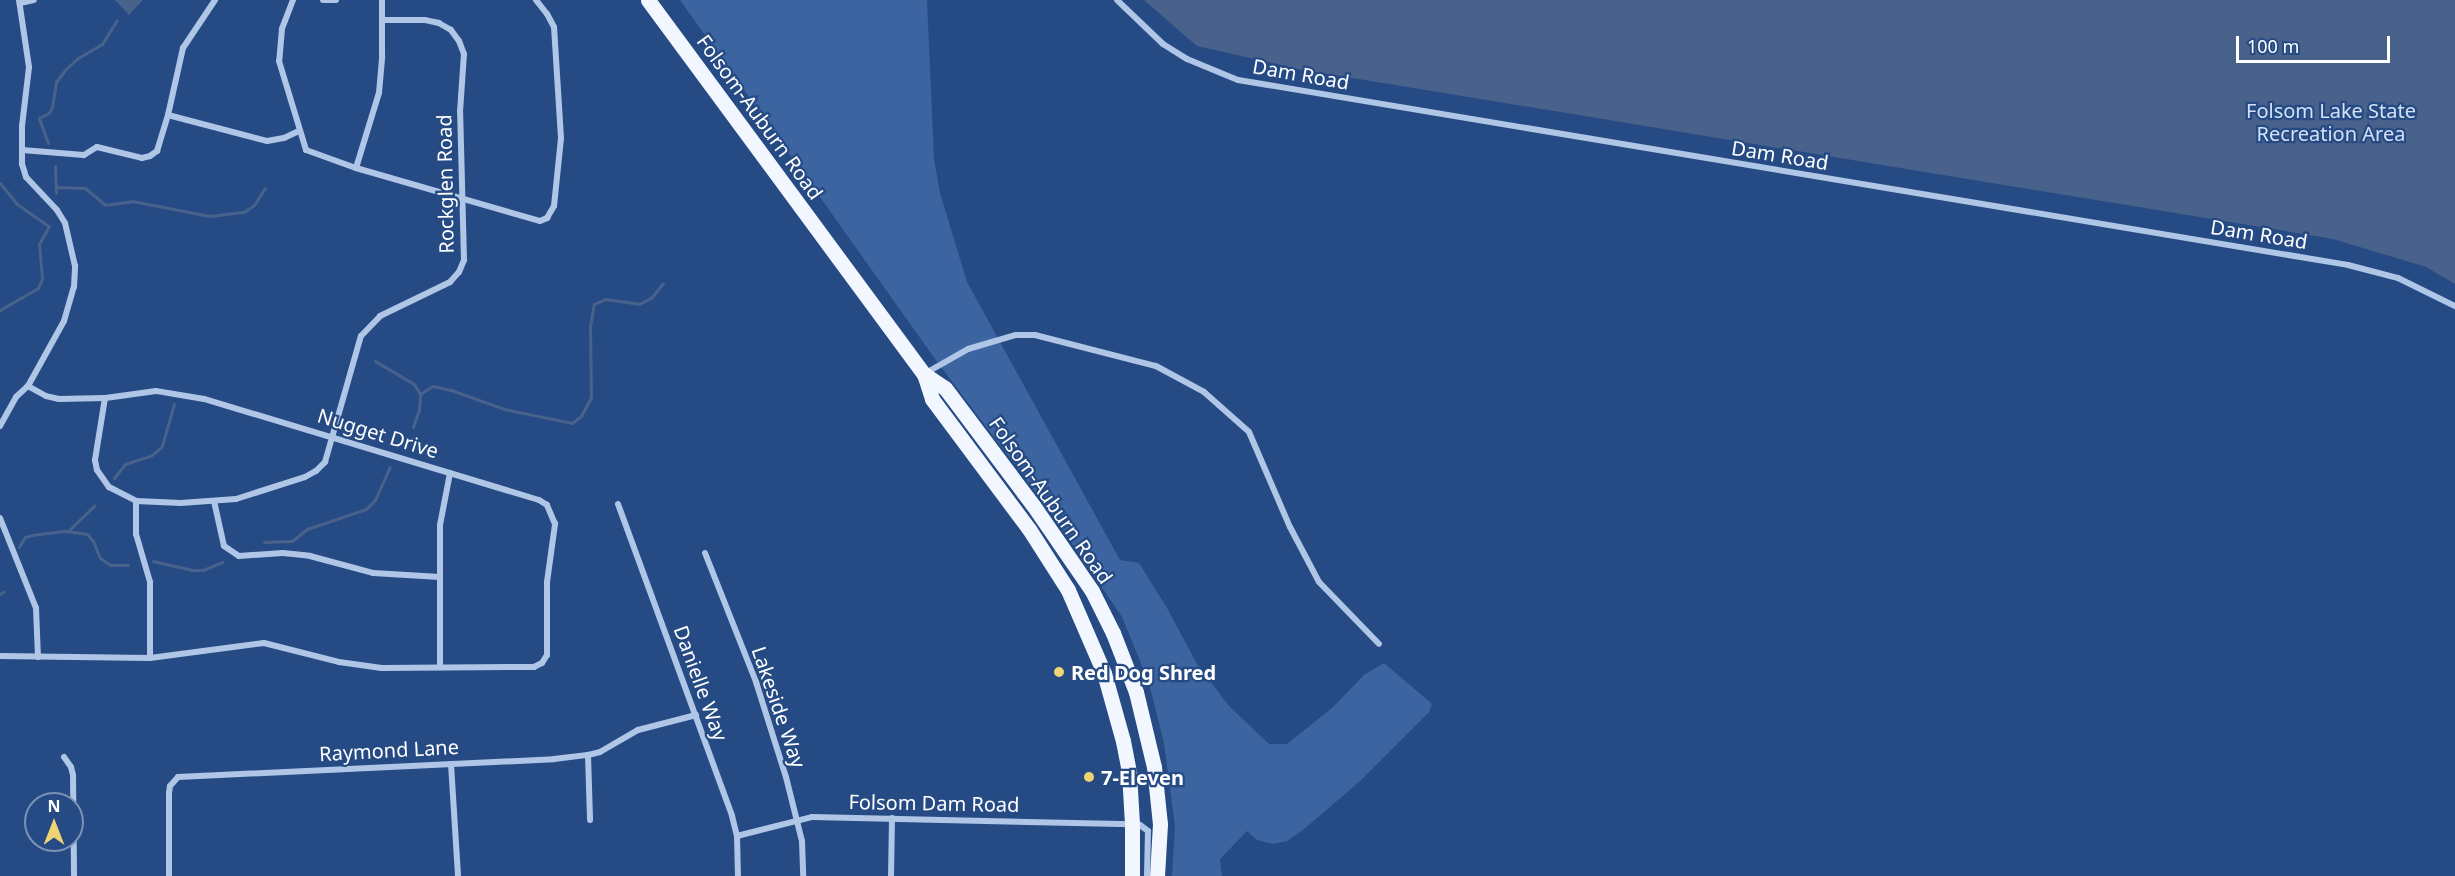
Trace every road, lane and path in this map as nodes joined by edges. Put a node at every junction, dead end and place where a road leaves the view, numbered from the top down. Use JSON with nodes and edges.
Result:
{"nodes":[{"id":1,"x":34,"y":0,"type":"edge"},
{"id":2,"x":215,"y":0,"type":"edge"},
{"id":3,"x":293,"y":0,"type":"edge"},
{"id":4,"x":323,"y":0,"type":"edge"},
{"id":5,"x":336,"y":0,"type":"edge"},
{"id":6,"x":382,"y":0,"type":"edge"},
{"id":7,"x":536,"y":0,"type":"edge"},
{"id":8,"x":648,"y":0,"type":"edge"},
{"id":9,"x":1118,"y":0,"type":"edge"},
{"id":10,"x":19,"y":1,"type":"edge"},
{"id":11,"x":382,"y":20,"type":"junction"},
{"id":12,"x":168,"y":115,"type":"junction"},
{"id":13,"x":299,"y":131,"type":"junction"},
{"id":14,"x":22,"y":150,"type":"junction"},
{"id":15,"x":356,"y":168,"type":"junction"},
{"id":16,"x":462,"y":198,"type":"junction"},
{"id":17,"x":2455,"y":306,"type":"edge"},
{"id":18,"x":924,"y":374,"type":"junction"},
{"id":19,"x":27,"y":386,"type":"junction"},
{"id":20,"x":105,"y":398,"type":"junction"},
{"id":21,"x":0,"y":426,"type":"edge"},
{"id":22,"x":334,"y":436,"type":"junction"},
{"id":23,"x":450,"y":473,"type":"junction"},
{"id":24,"x":136,"y":501,"type":"junction"},
{"id":25,"x":214,"y":501,"type":"junction"},
{"id":26,"x":618,"y":504,"type":"dead end"},
{"id":27,"x":0,"y":518,"type":"edge"},
{"id":28,"x":705,"y":553,"type":"dead end"},
{"id":29,"x":440,"y":576,"type":"junction"},
{"id":30,"x":1379,"y":644,"type":"dead end"},
{"id":31,"x":0,"y":656,"type":"edge"},
{"id":32,"x":38,"y":657,"type":"junction"},
{"id":33,"x":150,"y":658,"type":"junction"},
{"id":34,"x":440,"y":667,"type":"junction"},
{"id":35,"x":696,"y":715,"type":"junction"},
{"id":36,"x":588,"y":755,"type":"junction"},
{"id":37,"x":64,"y":757,"type":"dead end"},
{"id":38,"x":452,"y":764,"type":"junction"},
{"id":39,"x":892,"y":819,"type":"junction"},
{"id":40,"x":591,"y":820,"type":"dead end"},
{"id":41,"x":799,"y":821,"type":"junction"},
{"id":42,"x":1132,"y":824,"type":"junction"},
{"id":43,"x":737,"y":836,"type":"junction"},
{"id":44,"x":74,"y":876,"type":"edge"},
{"id":45,"x":169,"y":876,"type":"edge"},
{"id":46,"x":458,"y":876,"type":"edge"},
{"id":47,"x":738,"y":876,"type":"edge"},
{"id":48,"x":803,"y":876,"type":"edge"},
{"id":49,"x":891,"y":876,"type":"edge"},
{"id":50,"x":1132,"y":876,"type":"edge"},
{"id":51,"x":1147,"y":876,"type":"edge"},
{"id":52,"x":1156,"y":876,"type":"edge"}],
"edges":[{"from":1,"to":10,"type":"street"},
{"from":2,"to":12,"type":"street"},
{"from":3,"to":13,"type":"street"},
{"from":4,"to":5,"type":"street"},
{"from":6,"to":11,"type":"street"},
{"from":7,"to":16,"type":"street"},
{"from":8,"to":18,"type":"main road","name":"Folsom-Auburn Road"},
{"from":9,"to":17,"type":"street","name":"Dam Road"},
{"from":10,"to":14,"type":"street"},
{"from":11,"to":15,"type":"street"},
{"from":11,"to":16,"type":"street","name":"Rockglen Road"},
{"from":12,"to":13,"type":"street"},
{"from":12,"to":14,"type":"street"},
{"from":13,"to":15,"type":"street"},
{"from":14,"to":19,"type":"street"},
{"from":15,"to":16,"type":"street"},
{"from":16,"to":22,"type":"street","name":"Rockglen Road"},
{"from":18,"to":30,"type":"street"},
{"from":18,"to":42,"type":"main road","name":"Folsom-Auburn Road"},
{"from":18,"to":52,"type":"main road","name":"Folsom-Auburn Road"},
{"from":19,"to":20,"type":"street","name":"Nugget Drive"},
{"from":19,"to":21,"type":"street"},
{"from":20,"to":22,"type":"street","name":"Nugget Drive"},
{"from":20,"to":24,"type":"street","name":"Rockglen Road"},
{"from":22,"to":23,"type":"street","name":"Nugget Drive"},
{"from":22,"to":25,"type":"street","name":"Rockglen Road"},
{"from":23,"to":29,"type":"street"},
{"from":23,"to":34,"type":"street","name":"Nugget Drive"},
{"from":24,"to":25,"type":"street","name":"Rockglen Road"},
{"from":24,"to":33,"type":"street"},
{"from":25,"to":29,"type":"street"},
{"from":26,"to":35,"type":"street","name":"Danielle Way"},
{"from":27,"to":32,"type":"street"},
{"from":28,"to":41,"type":"street","name":"Lakeside Way"},
{"from":29,"to":34,"type":"street"},
{"from":31,"to":32,"type":"street"},
{"from":32,"to":33,"type":"street"},
{"from":33,"to":34,"type":"street"},
{"from":35,"to":36,"type":"street","name":"Raymond Lane"},
{"from":35,"to":43,"type":"street","name":"Danielle Way"},
{"from":36,"to":38,"type":"street","name":"Raymond Lane"},
{"from":36,"to":40,"type":"street"},
{"from":37,"to":44,"type":"street"},
{"from":38,"to":45,"type":"street","name":"Raymond Lane"},
{"from":38,"to":46,"type":"street"},
{"from":39,"to":41,"type":"street","name":"Folsom Dam Road"},
{"from":39,"to":42,"type":"street","name":"Folsom Dam Road"},
{"from":39,"to":49,"type":"street"},
{"from":41,"to":43,"type":"street","name":"Folsom Dam Road"},
{"from":41,"to":48,"type":"street","name":"Lakeside Way"},
{"from":42,"to":50,"type":"main road","name":"Folsom-Auburn Road"},
{"from":42,"to":51,"type":"street"},
{"from":43,"to":47,"type":"street","name":"Danielle Way"}]}
